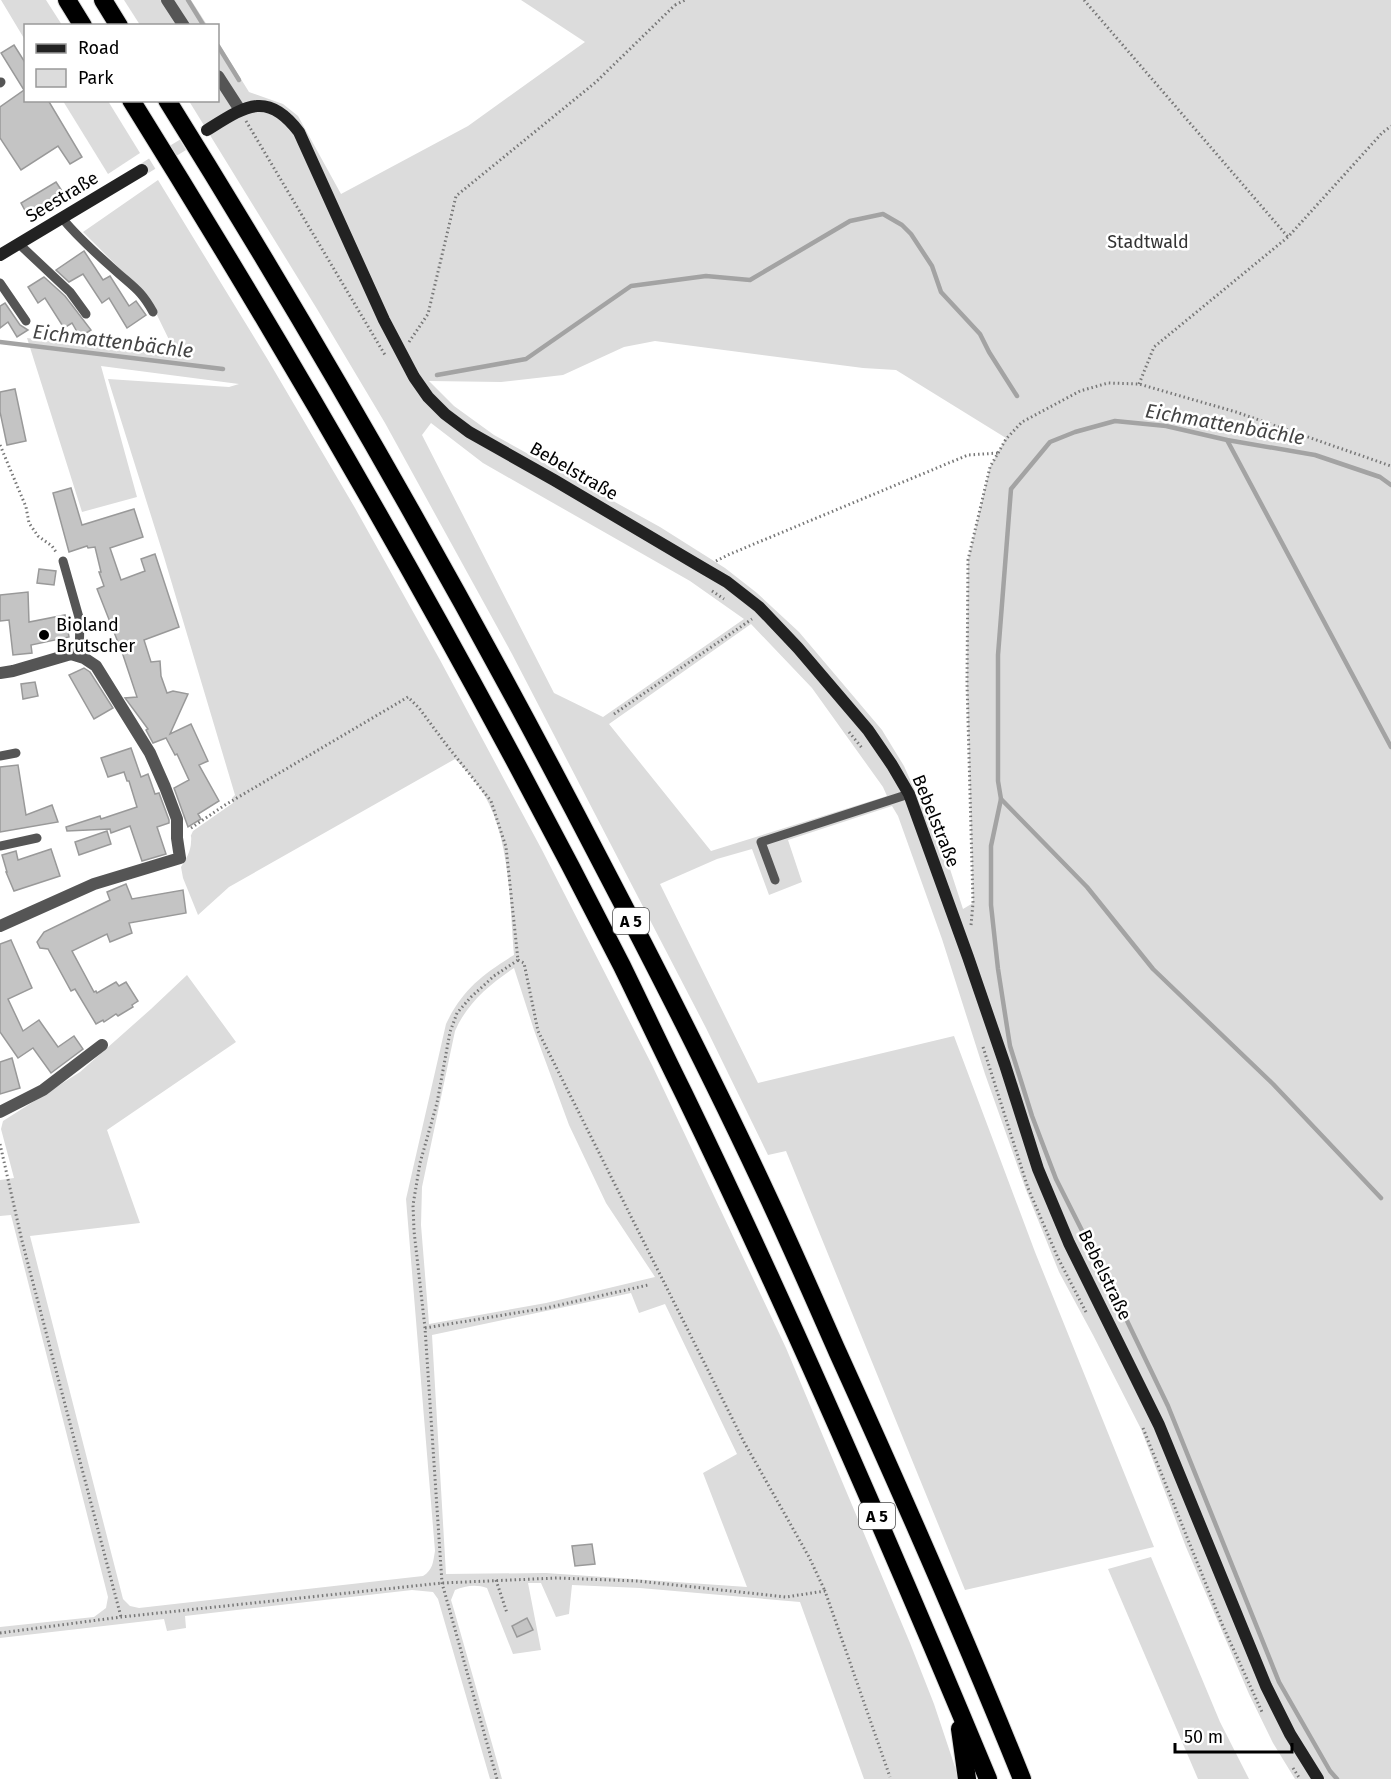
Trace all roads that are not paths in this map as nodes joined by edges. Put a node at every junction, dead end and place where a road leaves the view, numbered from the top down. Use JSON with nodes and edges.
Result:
{"nodes":[{"id":1,"x":67,"y":0,"type":"edge"},
{"id":2,"x":103,"y":0,"type":"edge"},
{"id":3,"x":167,"y":0,"type":"edge"},
{"id":4,"x":82,"y":24,"type":"edge"},
{"id":5,"x":118,"y":24,"type":"edge"},
{"id":6,"x":183,"y":24,"type":"edge"},
{"id":7,"x":219,"y":78,"type":"edge"},
{"id":8,"x":132,"y":102,"type":"edge"},
{"id":9,"x":168,"y":102,"type":"edge"},
{"id":10,"x":240,"y":110,"type":"junction"},
{"id":11,"x":207,"y":130,"type":"tunnel mouth"},
{"id":12,"x":142,"y":170,"type":"tunnel mouth"},
{"id":13,"x":62,"y":218,"type":"junction"},
{"id":14,"x":19,"y":244,"type":"junction"},
{"id":15,"x":0,"y":255,"type":"edge"},
{"id":16,"x":0,"y":283,"type":"edge"},
{"id":17,"x":153,"y":312,"type":"dead end"},
{"id":18,"x":86,"y":314,"type":"dead end"},
{"id":19,"x":26,"y":321,"type":"dead end"},
{"id":20,"x":63,"y":561,"type":"road end"},
{"id":21,"x":79,"y":656,"type":"junction"},
{"id":22,"x":0,"y":673,"type":"edge"},
{"id":23,"x":16,"y":753,"type":"dead end"},
{"id":24,"x":0,"y":756,"type":"edge"},
{"id":25,"x":909,"y":794,"type":"junction"},
{"id":26,"x":37,"y":838,"type":"dead end"},
{"id":27,"x":0,"y":846,"type":"edge"},
{"id":28,"x":774,"y":880,"type":"dead end"},
{"id":29,"x":0,"y":926,"type":"edge"},
{"id":30,"x":102,"y":1045,"type":"dead end"},
{"id":31,"x":0,"y":1112,"type":"edge"},
{"id":32,"x":956,"y":1701,"type":"junction"},
{"id":33,"x":968,"y":1779,"type":"edge"},
{"id":34,"x":988,"y":1779,"type":"edge"},
{"id":35,"x":1022,"y":1779,"type":"edge"},
{"id":36,"x":1318,"y":1779,"type":"edge"}],
"edges":[{"from":1,"to":4,"type":"highway"},
{"from":2,"to":5,"type":"highway"},
{"from":3,"to":6,"type":"street"},
{"from":7,"to":10,"type":"street"},
{"from":8,"to":32,"type":"highway","number":"A 5"},
{"from":9,"to":35,"type":"highway","number":"A 5"},
{"from":10,"to":11,"type":"street"},
{"from":10,"to":25,"type":"street","name":"Bebelstraße"},
{"from":12,"to":13,"type":"street","name":"Seestraße"},
{"from":13,"to":14,"type":"street","name":"Seestraße"},
{"from":13,"to":17,"type":"lane"},
{"from":14,"to":15,"type":"street","name":"Seestraße"},
{"from":14,"to":18,"type":"lane"},
{"from":16,"to":19,"type":"lane"},
{"from":20,"to":21,"type":"lane"},
{"from":21,"to":22,"type":"street"},
{"from":21,"to":29,"type":"street"},
{"from":23,"to":24,"type":"lane"},
{"from":25,"to":28,"type":"lane"},
{"from":25,"to":36,"type":"street","name":"Bebelstraße"},
{"from":26,"to":27,"type":"lane"},
{"from":30,"to":31,"type":"street"},
{"from":32,"to":33,"type":"highway"},
{"from":32,"to":34,"type":"highway","number":"A 5"}]}
